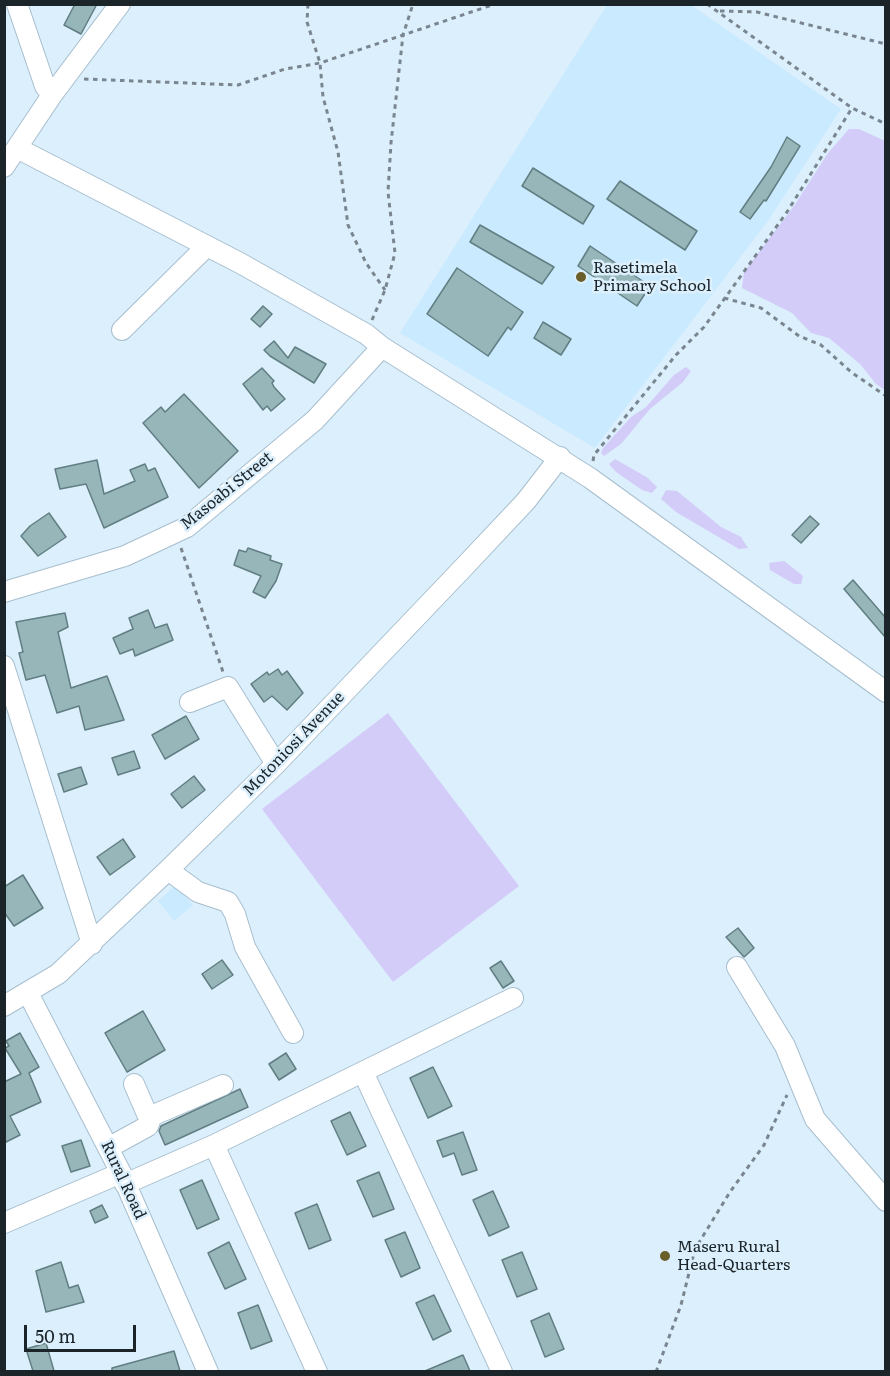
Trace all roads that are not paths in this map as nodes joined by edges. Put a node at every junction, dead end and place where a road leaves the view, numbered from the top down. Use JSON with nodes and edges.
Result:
{"nodes":[{"id":1,"x":18,"y":4,"type":"edge"},
{"id":2,"x":120,"y":4,"type":"edge"},
{"id":3,"x":52,"y":95,"type":"junction"},
{"id":4,"x":17,"y":148,"type":"junction"},
{"id":5,"x":4,"y":167,"type":"edge"},
{"id":6,"x":207,"y":246,"type":"junction"},
{"id":7,"x":122,"y":330,"type":"dead end"},
{"id":8,"x":382,"y":347,"type":"junction"},
{"id":9,"x":560,"y":457,"type":"junction"},
{"id":10,"x":4,"y":592,"type":"edge"},
{"id":11,"x":4,"y":666,"type":"edge"},
{"id":12,"x":885,"y":692,"type":"edge"},
{"id":13,"x":190,"y":702,"type":"dead end"},
{"id":14,"x":276,"y":764,"type":"junction"},
{"id":15,"x":168,"y":870,"type":"junction"},
{"id":16,"x":92,"y":944,"type":"junction"},
{"id":17,"x":737,"y":967,"type":"dead end"},
{"id":18,"x":28,"y":993,"type":"junction"},
{"id":19,"x":513,"y":998,"type":"dead end"},
{"id":20,"x":4,"y":1006,"type":"edge"},
{"id":21,"x":293,"y":1033,"type":"dead end"},
{"id":22,"x":363,"y":1072,"type":"junction"},
{"id":23,"x":134,"y":1084,"type":"dead end"},
{"id":24,"x":223,"y":1084,"type":"dead end"},
{"id":25,"x":149,"y":1117,"type":"junction"},
{"id":26,"x":214,"y":1145,"type":"junction"},
{"id":27,"x":108,"y":1148,"type":"junction"},
{"id":28,"x":123,"y":1179,"type":"junction"},
{"id":29,"x":885,"y":1201,"type":"edge"},
{"id":30,"x":4,"y":1223,"type":"edge"},
{"id":31,"x":208,"y":1371,"type":"edge"},
{"id":32,"x":317,"y":1371,"type":"edge"},
{"id":33,"x":502,"y":1371,"type":"edge"}],
"edges":[{"from":1,"to":3,"type":"street"},
{"from":2,"to":3,"type":"street"},
{"from":3,"to":4,"type":"street"},
{"from":4,"to":5,"type":"street"},
{"from":4,"to":6,"type":"street"},
{"from":6,"to":7,"type":"street"},
{"from":6,"to":8,"type":"street"},
{"from":8,"to":9,"type":"street"},
{"from":8,"to":10,"type":"street","name":"Masoabi Street"},
{"from":9,"to":12,"type":"street"},
{"from":9,"to":14,"type":"street","name":"Motoniosi Avenue"},
{"from":11,"to":16,"type":"street"},
{"from":13,"to":14,"type":"street"},
{"from":14,"to":15,"type":"street","name":"Motoniosi Avenue"},
{"from":15,"to":16,"type":"street","name":"Motoniosi Avenue"},
{"from":15,"to":21,"type":"street"},
{"from":16,"to":18,"type":"street","name":"Motoniosi Avenue"},
{"from":17,"to":29,"type":"street"},
{"from":18,"to":20,"type":"street","name":"Motoniosi Avenue"},
{"from":18,"to":27,"type":"street","name":"Rural Road"},
{"from":19,"to":22,"type":"street"},
{"from":22,"to":26,"type":"street"},
{"from":22,"to":33,"type":"street"},
{"from":23,"to":25,"type":"street"},
{"from":24,"to":25,"type":"street"},
{"from":25,"to":27,"type":"street"},
{"from":26,"to":28,"type":"street"},
{"from":26,"to":32,"type":"street"},
{"from":27,"to":28,"type":"street","name":"Rural Road"},
{"from":28,"to":30,"type":"street"},
{"from":28,"to":31,"type":"street","name":"Rural Road"}]}
